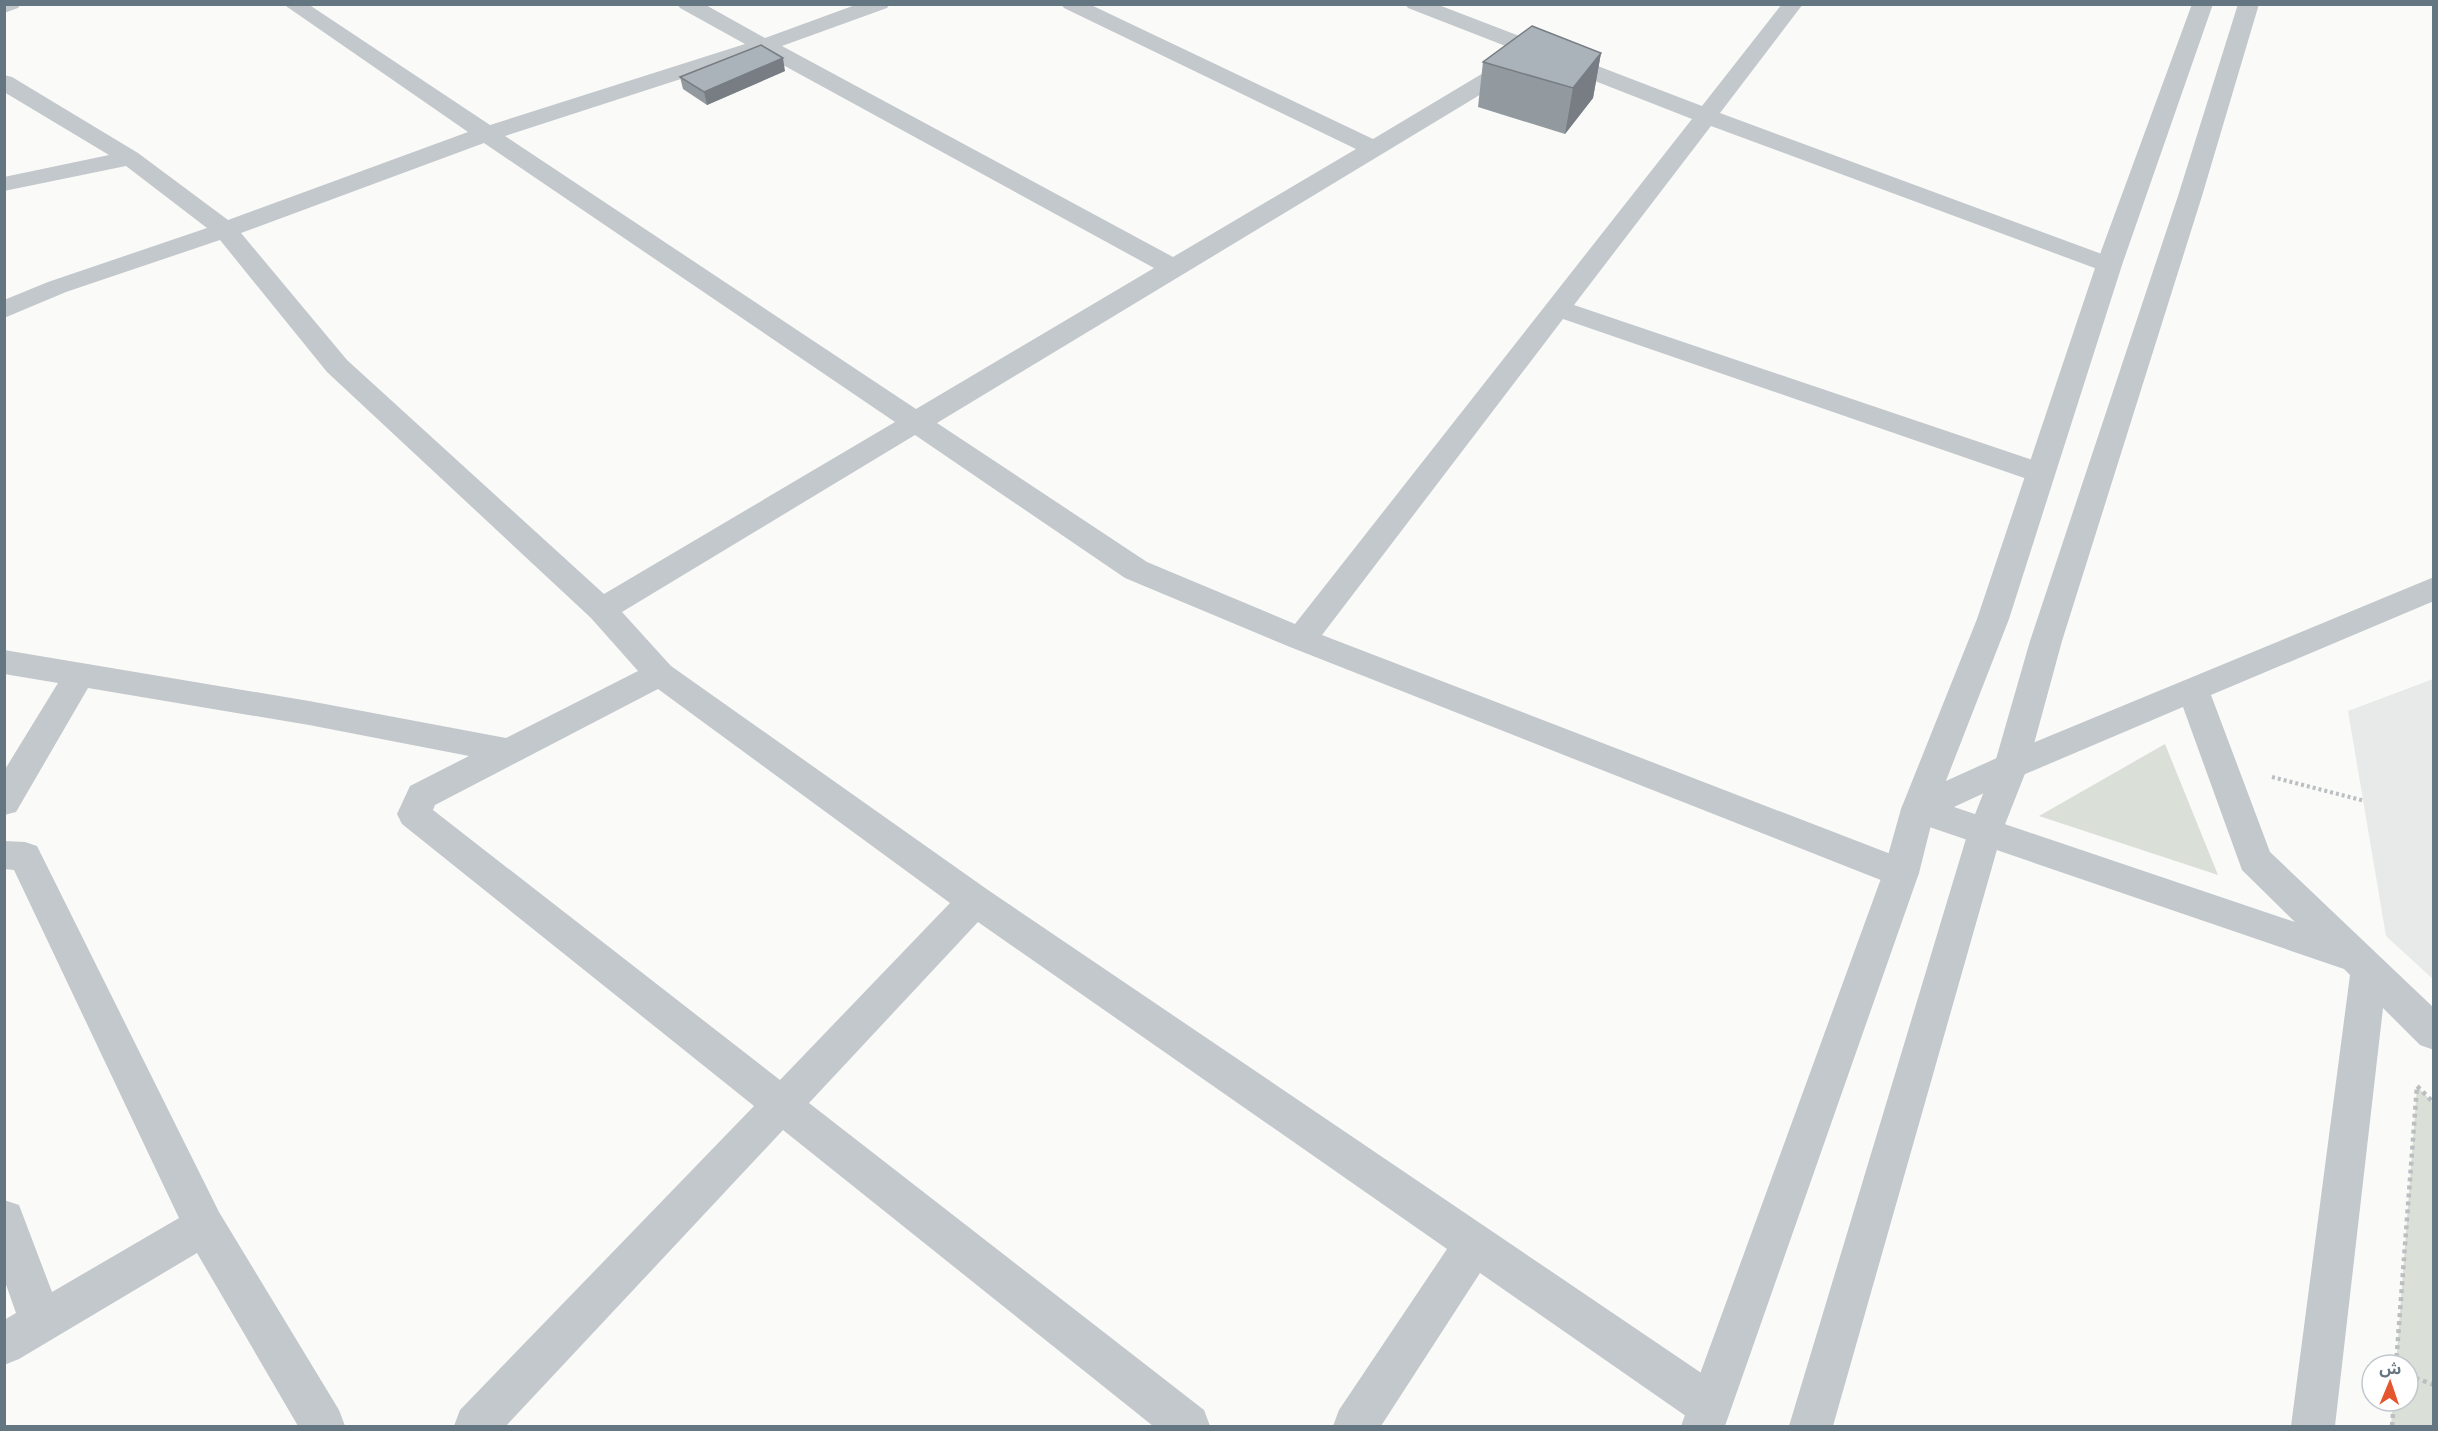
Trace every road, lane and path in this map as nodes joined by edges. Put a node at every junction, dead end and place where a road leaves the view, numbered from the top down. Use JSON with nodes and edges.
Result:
{"nodes":[{"id":1,"x":11,"y":4,"type":"edge"},
{"id":2,"x":293,"y":4,"type":"edge"},
{"id":3,"x":687,"y":4,"type":"edge"},
{"id":4,"x":880,"y":4,"type":"edge"},
{"id":5,"x":1071,"y":4,"type":"edge"},
{"id":6,"x":1415,"y":4,"type":"edge"},
{"id":7,"x":1793,"y":4,"type":"edge"},
{"id":8,"x":2249,"y":4,"type":"edge"},
{"id":9,"x":2200,"y":5,"type":"edge"},
{"id":10,"x":4,"y":7,"type":"edge"},
{"id":11,"x":765,"y":45,"type":"junction"},
{"id":12,"x":1535,"y":51,"type":"junction"},
{"id":13,"x":4,"y":82,"type":"edge"},
{"id":14,"x":1706,"y":116,"type":"junction"},
{"id":15,"x":486,"y":134,"type":"junction"},
{"id":16,"x":1374,"y":148,"type":"junction"},
{"id":17,"x":130,"y":158,"type":"junction"},
{"id":18,"x":4,"y":184,"type":"edge"},
{"id":19,"x":225,"y":230,"type":"junction"},
{"id":20,"x":2109,"y":265,"type":"junction"},
{"id":21,"x":1173,"y":268,"type":"junction"},
{"id":22,"x":1558,"y":308,"type":"junction"},
{"id":23,"x":4,"y":310,"type":"edge"},
{"id":24,"x":915,"y":423,"type":"junction"},
{"id":25,"x":2040,"y":473,"type":"junction"},
{"id":26,"x":2433,"y":588,"type":"edge"},
{"id":27,"x":602,"y":610,"type":"junction"},
{"id":28,"x":1301,"y":639,"type":"junction"},
{"id":29,"x":4,"y":662,"type":"edge"},
{"id":30,"x":660,"y":674,"type":"junction"},
{"id":31,"x":80,"y":675,"type":"junction"},
{"id":32,"x":2193,"y":691,"type":"junction"},
{"id":33,"x":508,"y":751,"type":"junction"},
{"id":34,"x":2219,"y":763,"type":"junction"},
{"id":35,"x":2011,"y":766,"type":"junction"},
{"id":36,"x":2365,"y":801,"type":"dead end"},
{"id":37,"x":4,"y":802,"type":"edge"},
{"id":38,"x":1918,"y":809,"type":"junction"},
{"id":39,"x":1985,"y":832,"type":"junction"},
{"id":40,"x":4,"y":855,"type":"edge"},
{"id":41,"x":1901,"y":873,"type":"junction"},
{"id":42,"x":975,"y":901,"type":"junction"},
{"id":43,"x":2362,"y":964,"type":"junction"},
{"id":44,"x":2433,"y":1034,"type":"edge"},
{"id":45,"x":2433,"y":1103,"type":"edge"},
{"id":46,"x":781,"y":1105,"type":"junction"},
{"id":47,"x":4,"y":1219,"type":"edge"},
{"id":48,"x":204,"y":1227,"type":"junction"},
{"id":49,"x":1475,"y":1244,"type":"junction"},
{"id":50,"x":40,"y":1322,"type":"junction"},
{"id":51,"x":4,"y":1344,"type":"edge"},
{"id":52,"x":2397,"y":1353,"type":"edge"},
{"id":53,"x":1706,"y":1416,"type":"edge"},
{"id":54,"x":323,"y":1426,"type":"edge"},
{"id":55,"x":476,"y":1426,"type":"edge"},
{"id":56,"x":1188,"y":1426,"type":"edge"},
{"id":57,"x":1355,"y":1426,"type":"edge"},
{"id":58,"x":1811,"y":1426,"type":"edge"},
{"id":59,"x":2313,"y":1426,"type":"edge"}],
"edges":[{"from":1,"to":10,"type":"street"},
{"from":2,"to":15,"type":"street"},
{"from":3,"to":11,"type":"street"},
{"from":4,"to":11,"type":"street"},
{"from":5,"to":16,"type":"street"},
{"from":6,"to":12,"type":"street"},
{"from":7,"to":14,"type":"street"},
{"from":8,"to":35,"type":"street"},
{"from":9,"to":20,"type":"street"},
{"from":11,"to":15,"type":"street"},
{"from":11,"to":21,"type":"street"},
{"from":12,"to":14,"type":"street"},
{"from":12,"to":16,"type":"street"},
{"from":13,"to":17,"type":"street"},
{"from":14,"to":20,"type":"street"},
{"from":14,"to":22,"type":"street"},
{"from":15,"to":19,"type":"street"},
{"from":15,"to":24,"type":"street"},
{"from":16,"to":21,"type":"street"},
{"from":17,"to":18,"type":"street"},
{"from":17,"to":19,"type":"street"},
{"from":19,"to":23,"type":"street"},
{"from":19,"to":27,"type":"street"},
{"from":20,"to":25,"type":"street"},
{"from":21,"to":24,"type":"street"},
{"from":22,"to":25,"type":"street"},
{"from":22,"to":28,"type":"street"},
{"from":24,"to":27,"type":"street"},
{"from":24,"to":28,"type":"street"},
{"from":25,"to":38,"type":"street"},
{"from":26,"to":32,"type":"street"},
{"from":27,"to":30,"type":"street"},
{"from":28,"to":41,"type":"street"},
{"from":29,"to":31,"type":"street"},
{"from":30,"to":33,"type":"street"},
{"from":30,"to":42,"type":"street"},
{"from":31,"to":33,"type":"street"},
{"from":31,"to":37,"type":"street"},
{"from":32,"to":34,"type":"street"},
{"from":32,"to":35,"type":"street"},
{"from":33,"to":46,"type":"street"},
{"from":34,"to":36,"type":"path"},
{"from":34,"to":43,"type":"street"},
{"from":35,"to":38,"type":"street"},
{"from":35,"to":39,"type":"street"},
{"from":38,"to":39,"type":"street"},
{"from":38,"to":41,"type":"street"},
{"from":39,"to":43,"type":"street"},
{"from":39,"to":58,"type":"street"},
{"from":40,"to":48,"type":"street"},
{"from":41,"to":53,"type":"street"},
{"from":42,"to":46,"type":"street"},
{"from":42,"to":49,"type":"street"},
{"from":43,"to":44,"type":"street"},
{"from":43,"to":59,"type":"street"},
{"from":45,"to":52,"type":"path"},
{"from":46,"to":55,"type":"street"},
{"from":46,"to":56,"type":"street"},
{"from":47,"to":50,"type":"street"},
{"from":48,"to":50,"type":"street"},
{"from":48,"to":54,"type":"street"},
{"from":49,"to":53,"type":"street"},
{"from":49,"to":57,"type":"street"},
{"from":50,"to":51,"type":"street"}]}
